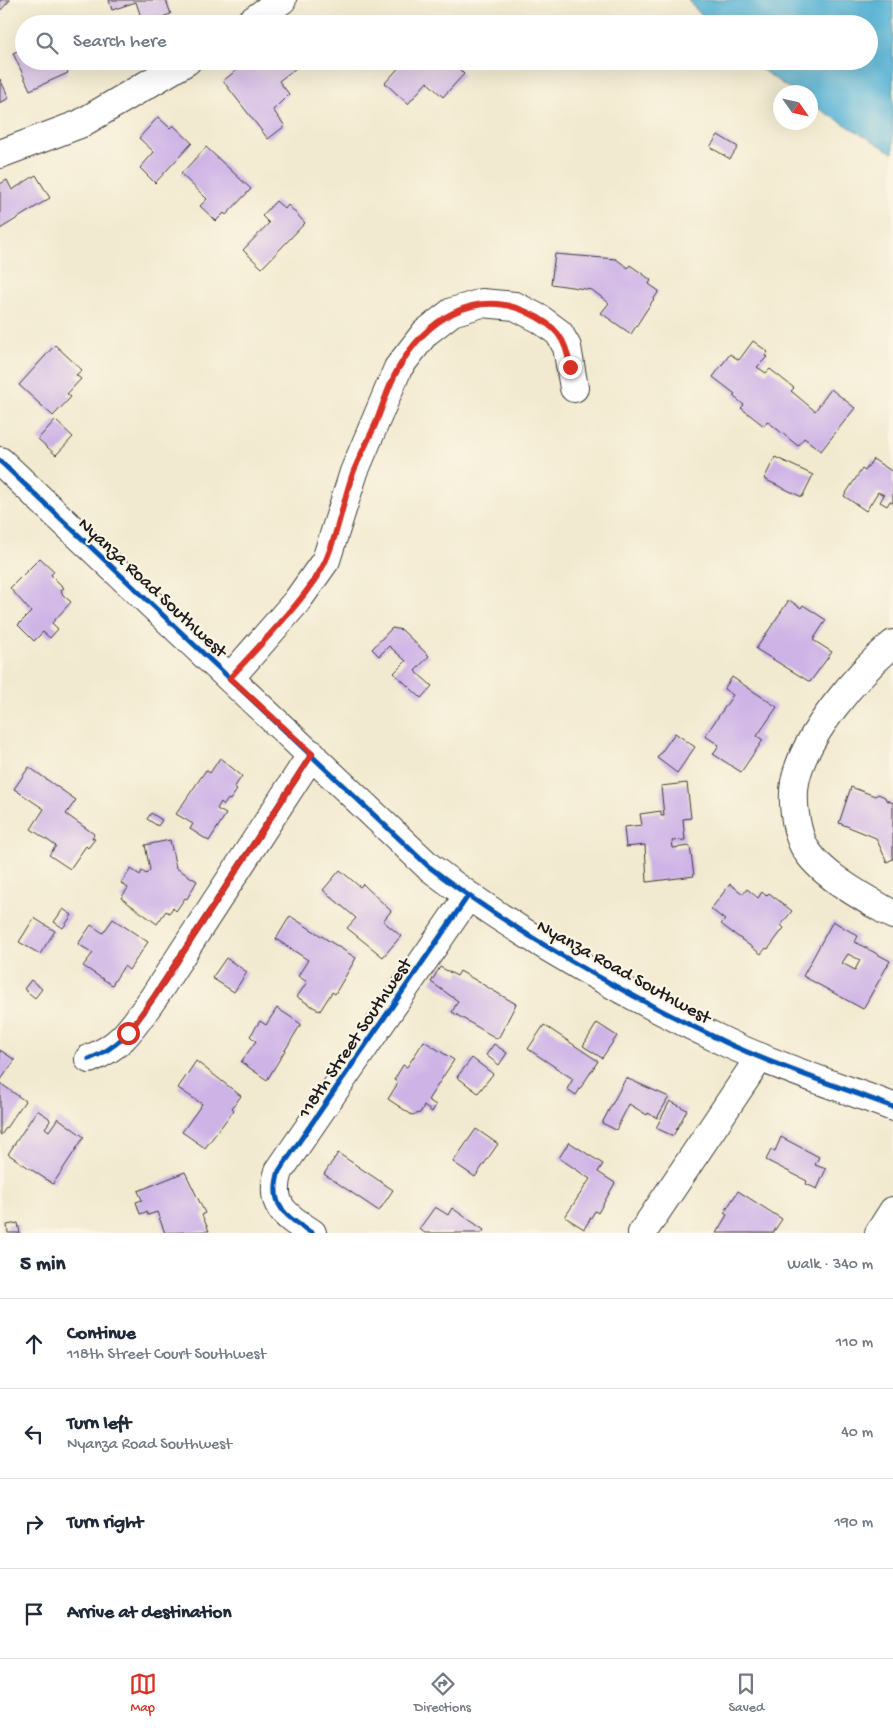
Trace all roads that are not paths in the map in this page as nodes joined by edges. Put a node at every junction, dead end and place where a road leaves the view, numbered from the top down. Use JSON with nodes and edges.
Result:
{"nodes":[{"id":1,"x":282,"y":0,"type":"edge"},
{"id":2,"x":261,"y":15,"type":"edge"},
{"id":3,"x":171,"y":70,"type":"edge"},
{"id":4,"x":0,"y":154,"type":"edge"},
{"id":5,"x":574,"y":388,"type":"dead end"},
{"id":6,"x":0,"y":461,"type":"edge"},
{"id":7,"x":893,"y":644,"type":"edge"},
{"id":8,"x":230,"y":678,"type":"junction"},
{"id":9,"x":312,"y":754,"type":"junction"},
{"id":10,"x":468,"y":896,"type":"junction"},
{"id":11,"x":893,"y":915,"type":"edge"},
{"id":12,"x":760,"y":1057,"type":"junction"},
{"id":13,"x":89,"y":1058,"type":"dead end"},
{"id":14,"x":893,"y":1108,"type":"edge"},
{"id":15,"x":893,"y":1211,"type":"edge"},
{"id":16,"x":312,"y":1233,"type":"edge"},
{"id":17,"x":642,"y":1233,"type":"edge"},
{"id":18,"x":878,"y":1233,"type":"edge"}],
"edges":[{"from":1,"to":2,"type":"street"},
{"from":3,"to":4,"type":"street"},
{"from":5,"to":8,"type":"street"},
{"from":6,"to":8,"type":"street","name":"Nyanza Road Southwest"},
{"from":7,"to":11,"type":"street"},
{"from":8,"to":9,"type":"street","name":"Nyanza Road Southwest"},
{"from":9,"to":10,"type":"street","name":"Nyanza Road Southwest"},
{"from":9,"to":13,"type":"street"},
{"from":10,"to":12,"type":"street","name":"Nyanza Road Southwest"},
{"from":10,"to":16,"type":"street","name":"118th Street Southwest"},
{"from":12,"to":14,"type":"street","name":"Nyanza Road Southwest"},
{"from":12,"to":17,"type":"street"},
{"from":15,"to":18,"type":"street"}]}
